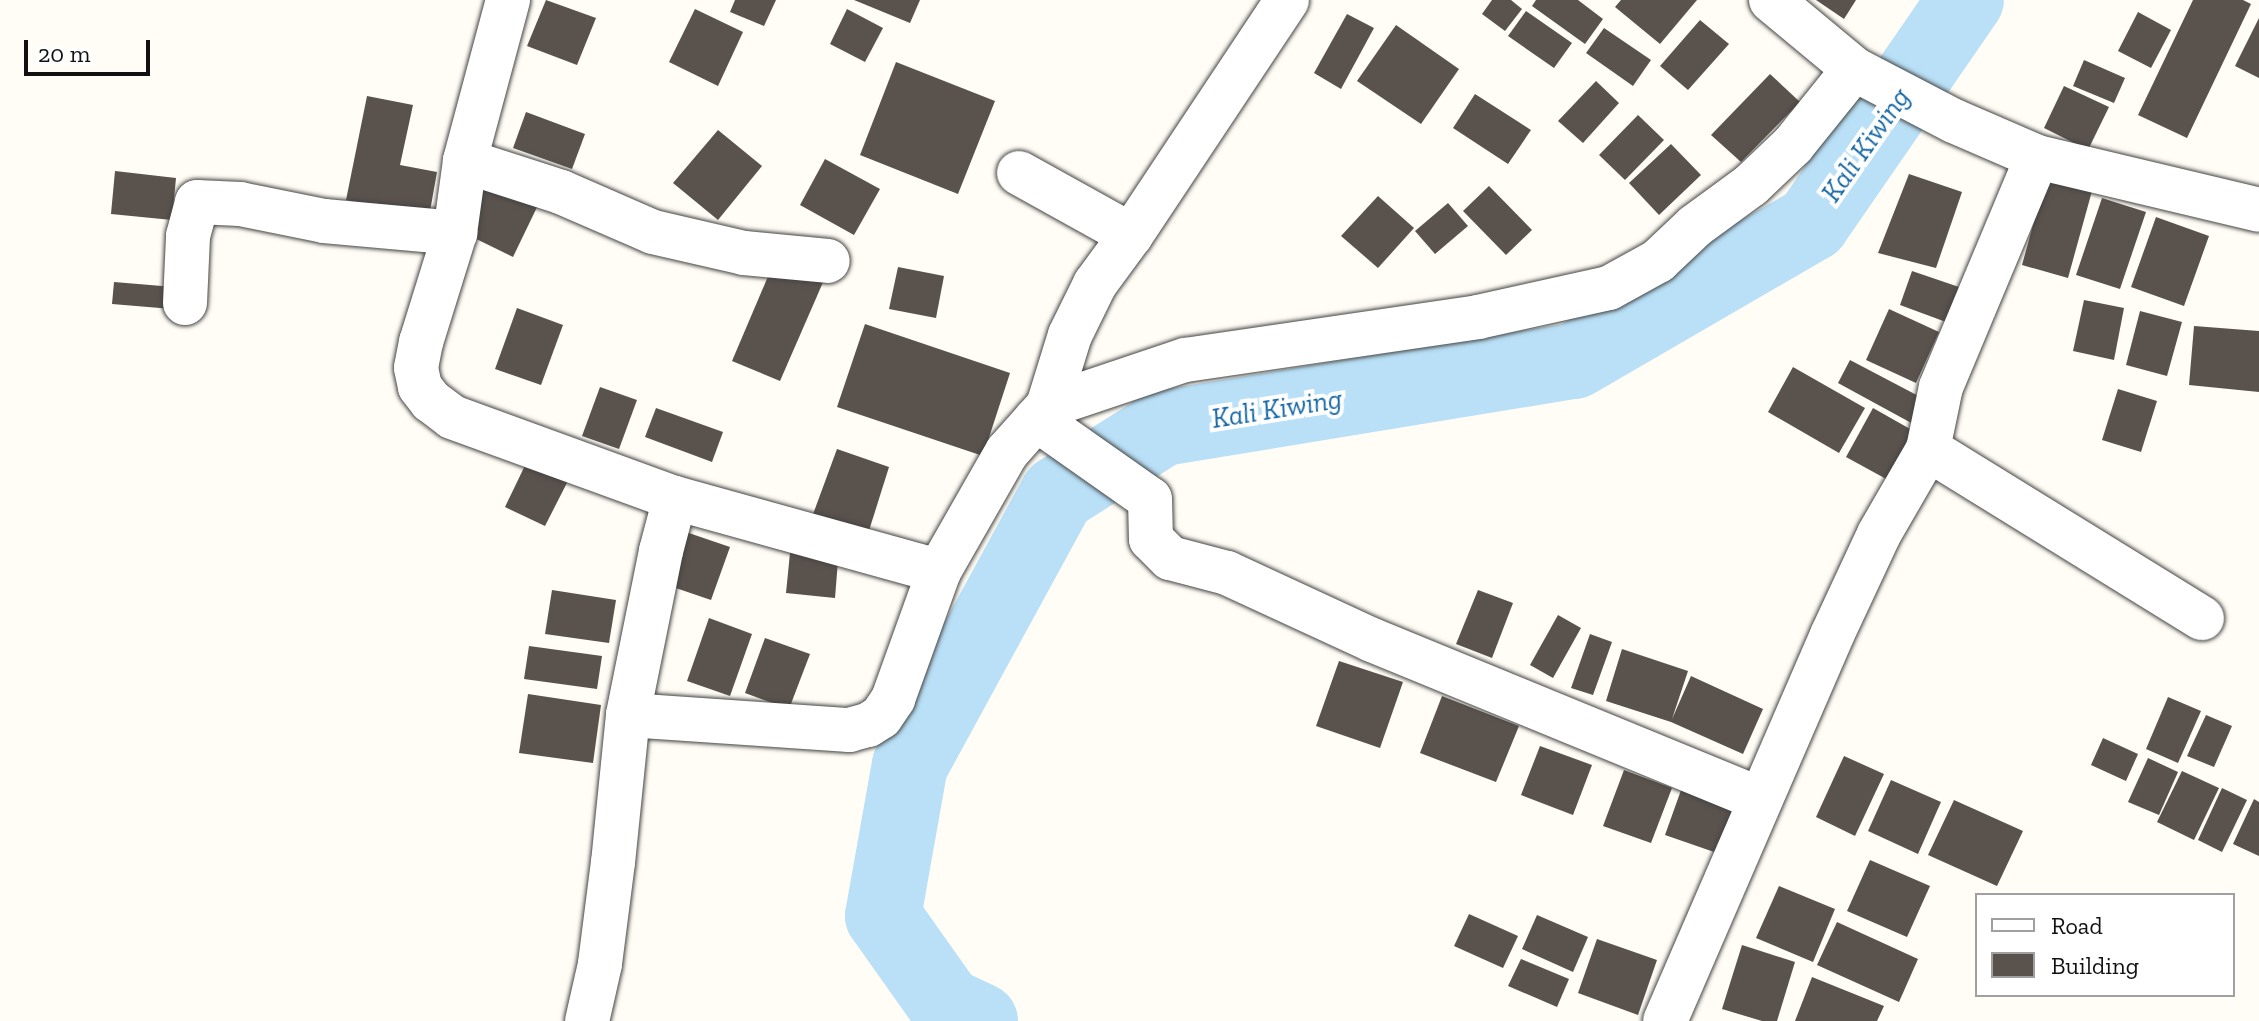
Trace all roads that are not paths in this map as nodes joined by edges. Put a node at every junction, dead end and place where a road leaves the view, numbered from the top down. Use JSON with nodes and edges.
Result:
{"nodes":[{"id":1,"x":508,"y":0,"type":"edge"},
{"id":2,"x":1287,"y":0,"type":"edge"},
{"id":3,"x":1771,"y":0,"type":"edge"},
{"id":4,"x":1859,"y":72,"type":"junction"},
{"id":5,"x":2037,"y":157,"type":"junction"},
{"id":6,"x":465,"y":161,"type":"junction"},
{"id":7,"x":1019,"y":173,"type":"dead end"},
{"id":8,"x":2259,"y":210,"type":"edge"},
{"id":9,"x":455,"y":233,"type":"junction"},
{"id":10,"x":1131,"y":235,"type":"junction"},
{"id":11,"x":828,"y":261,"type":"dead end"},
{"id":12,"x":185,"y":303,"type":"dead end"},
{"id":13,"x":1047,"y":420,"type":"junction"},
{"id":14,"x":1928,"y":449,"type":"junction"},
{"id":15,"x":675,"y":498,"type":"junction"},
{"id":16,"x":939,"y":571,"type":"junction"},
{"id":17,"x":2202,"y":618,"type":"dead end"},
{"id":18,"x":628,"y":715,"type":"junction"},
{"id":19,"x":1760,"y":799,"type":"junction"},
{"id":20,"x":587,"y":1021,"type":"edge"},
{"id":21,"x":1665,"y":1021,"type":"edge"}],
"edges":[{"from":1,"to":6,"type":"street"},
{"from":2,"to":10,"type":"street"},
{"from":3,"to":4,"type":"street"},
{"from":4,"to":5,"type":"street"},
{"from":4,"to":13,"type":"street"},
{"from":5,"to":8,"type":"street"},
{"from":5,"to":14,"type":"street"},
{"from":6,"to":9,"type":"street"},
{"from":6,"to":11,"type":"street"},
{"from":7,"to":10,"type":"street"},
{"from":9,"to":12,"type":"street"},
{"from":9,"to":15,"type":"street"},
{"from":10,"to":13,"type":"street"},
{"from":13,"to":16,"type":"street"},
{"from":13,"to":19,"type":"street"},
{"from":14,"to":17,"type":"street"},
{"from":14,"to":19,"type":"street"},
{"from":15,"to":16,"type":"street"},
{"from":15,"to":18,"type":"street"},
{"from":16,"to":18,"type":"street"},
{"from":18,"to":20,"type":"street"},
{"from":19,"to":21,"type":"street"}]}
